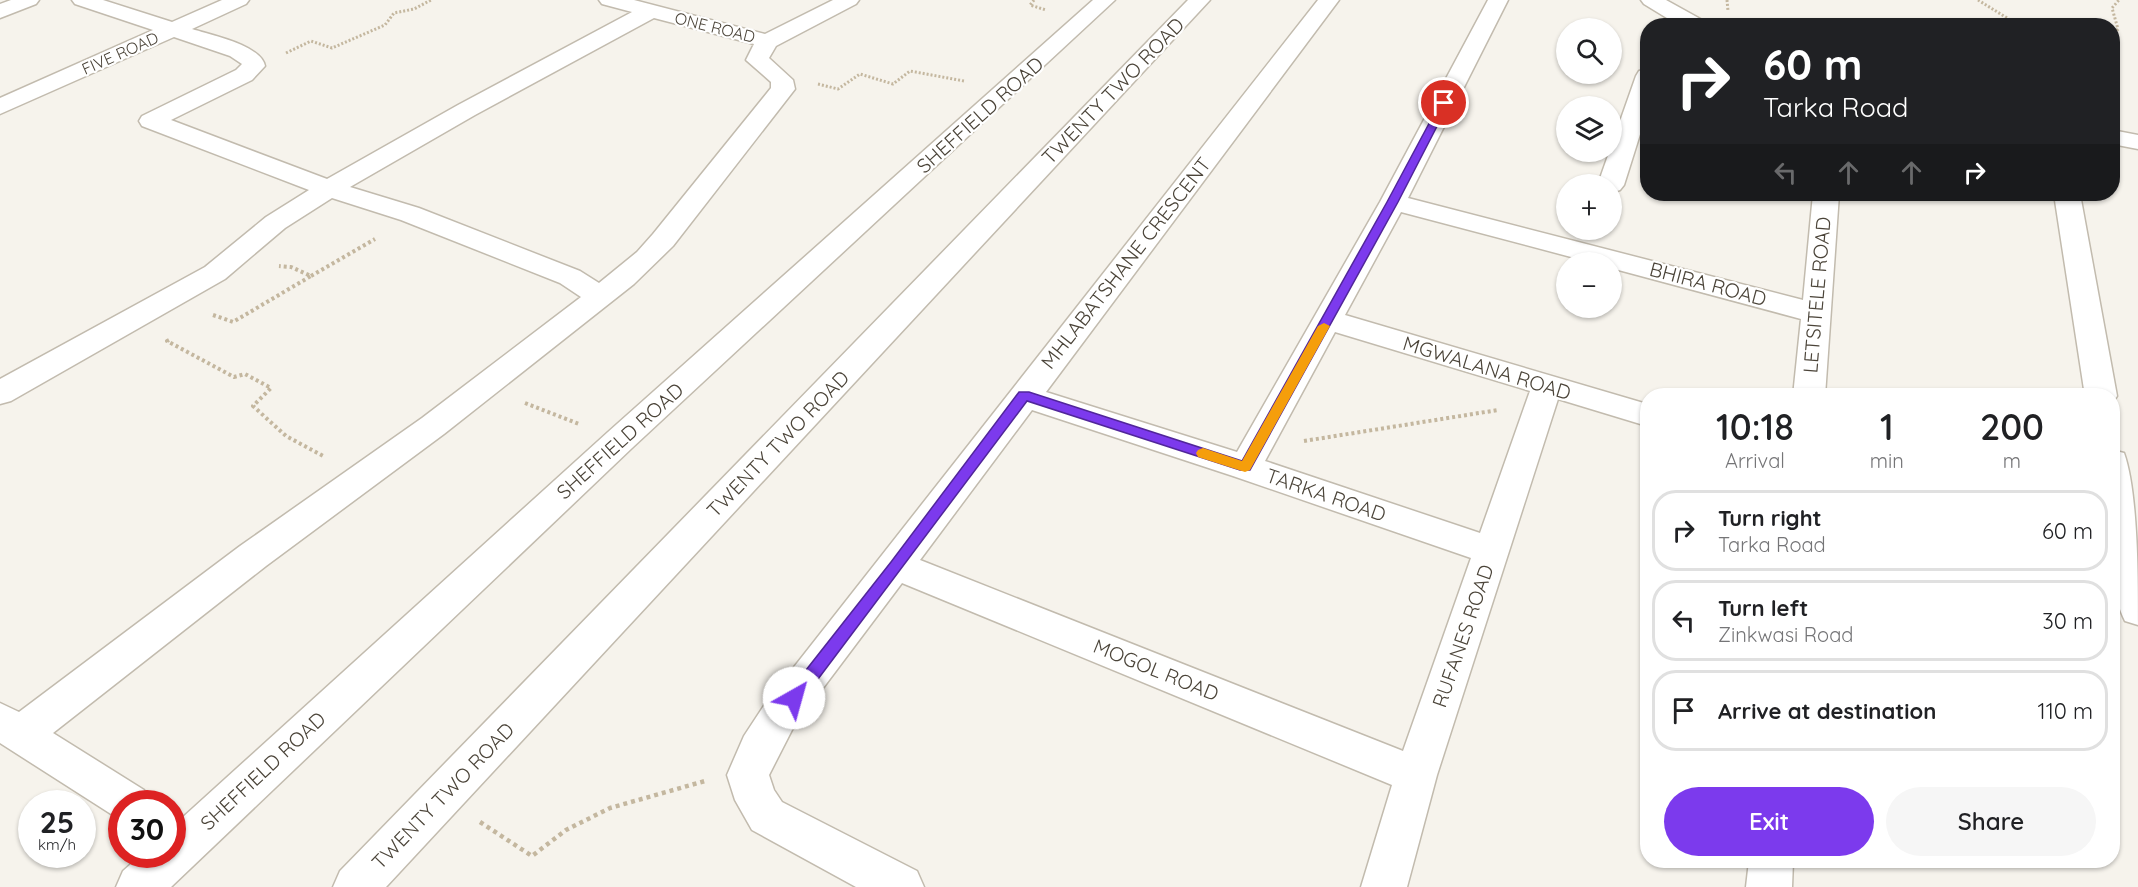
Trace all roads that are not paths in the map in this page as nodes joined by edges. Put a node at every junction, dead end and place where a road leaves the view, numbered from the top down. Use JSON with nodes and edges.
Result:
{"nodes":[{"id":1,"x":29,"y":0,"type":"edge"},
{"id":2,"x":82,"y":0,"type":"edge"},
{"id":3,"x":239,"y":0,"type":"edge"},
{"id":4,"x":609,"y":0,"type":"edge"},
{"id":5,"x":849,"y":0,"type":"edge"},
{"id":6,"x":1105,"y":0,"type":"edge"},
{"id":7,"x":1200,"y":0,"type":"edge"},
{"id":8,"x":1329,"y":0,"type":"edge"},
{"id":9,"x":1651,"y":0,"type":"edge"},
{"id":10,"x":1495,"y":1,"type":"edge"},
{"id":11,"x":651,"y":11,"type":"junction"},
{"id":12,"x":0,"y":12,"type":"edge"},
{"id":13,"x":1682,"y":18,"type":"edge"},
{"id":14,"x":174,"y":29,"type":"junction"},
{"id":15,"x":768,"y":41,"type":"junction"},
{"id":16,"x":1640,"y":97,"type":"edge"},
{"id":17,"x":0,"y":107,"type":"edge"},
{"id":18,"x":2120,"y":139,"type":"edge"},
{"id":19,"x":2138,"y":142,"type":"edge"},
{"id":20,"x":1615,"y":174,"type":"edge"},
{"id":21,"x":329,"y":189,"type":"junction"},
{"id":22,"x":1825,"y":201,"type":"edge"},
{"id":23,"x":2068,"y":201,"type":"edge"},
{"id":24,"x":1393,"y":202,"type":"junction"},
{"id":25,"x":1593,"y":241,"type":"edge"},
{"id":26,"x":600,"y":296,"type":"junction"},
{"id":27,"x":1815,"y":313,"type":"junction"},
{"id":28,"x":1328,"y":320,"type":"junction"},
{"id":29,"x":1810,"y":388,"type":"edge"},
{"id":30,"x":2100,"y":388,"type":"edge"},
{"id":31,"x":0,"y":393,"type":"edge"},
{"id":32,"x":1024,"y":396,"type":"junction"},
{"id":33,"x":1542,"y":399,"type":"junction"},
{"id":34,"x":1640,"y":414,"type":"edge"},
{"id":35,"x":1252,"y":455,"type":"junction"},
{"id":36,"x":2120,"y":515,"type":"edge"},
{"id":37,"x":1491,"y":551,"type":"junction"},
{"id":38,"x":2126,"y":554,"type":"edge"},
{"id":39,"x":897,"y":566,"type":"junction"},
{"id":40,"x":2138,"y":610,"type":"edge"},
{"id":41,"x":10,"y":727,"type":"edge"},
{"id":42,"x":1416,"y":775,"type":"junction"},
{"id":43,"x":108,"y":790,"type":"edge"},
{"id":44,"x":186,"y":832,"type":"edge"},
{"id":45,"x":155,"y":868,"type":"edge"},
{"id":46,"x":1770,"y":868,"type":"edge"},
{"id":47,"x":139,"y":887,"type":"edge"},
{"id":48,"x":356,"y":887,"type":"edge"},
{"id":49,"x":901,"y":887,"type":"edge"},
{"id":50,"x":1384,"y":887,"type":"edge"},
{"id":51,"x":1768,"y":887,"type":"edge"}],
"edges":[{"from":1,"to":12,"type":"street"},
{"from":2,"to":14,"type":"street"},
{"from":3,"to":14,"type":"street","name":"FIVE ROAD"},
{"from":4,"to":11,"type":"street","name":"ONE ROAD"},
{"from":5,"to":15,"type":"street","name":"ONE ROAD"},
{"from":6,"to":44,"type":"street","name":"SHEFFIELD ROAD"},
{"from":7,"to":48,"type":"street","name":"TWENTY TWO ROAD"},
{"from":8,"to":32,"type":"street","name":"MHLABATSHANE CRESCENT"},
{"from":9,"to":13,"type":"street"},
{"from":10,"to":24,"type":"street"},
{"from":11,"to":15,"type":"street","name":"ONE ROAD"},
{"from":11,"to":21,"type":"street"},
{"from":14,"to":17,"type":"street","name":"FIVE ROAD"},
{"from":14,"to":21,"type":"street"},
{"from":15,"to":26,"type":"street"},
{"from":16,"to":20,"type":"street"},
{"from":18,"to":19,"type":"street"},
{"from":21,"to":26,"type":"street"},
{"from":21,"to":31,"type":"street"},
{"from":22,"to":27,"type":"street","name":"LETSITELE ROAD"},
{"from":23,"to":30,"type":"street"},
{"from":24,"to":25,"type":"street","name":"BHIRA ROAD"},
{"from":24,"to":28,"type":"street"},
{"from":25,"to":27,"type":"street","name":"BHIRA ROAD"},
{"from":26,"to":41,"type":"street"},
{"from":27,"to":29,"type":"street","name":"LETSITELE ROAD"},
{"from":28,"to":33,"type":"street","name":"MGWALANA ROAD"},
{"from":28,"to":35,"type":"street"},
{"from":32,"to":35,"type":"street","name":"TARKA ROAD"},
{"from":32,"to":39,"type":"street","name":"MHLABATSHANE CRESCENT"},
{"from":33,"to":34,"type":"street","name":"MGWALANA ROAD"},
{"from":33,"to":37,"type":"street","name":"RUFANES ROAD"},
{"from":35,"to":37,"type":"street","name":"TARKA ROAD"},
{"from":36,"to":38,"type":"street"},
{"from":37,"to":42,"type":"street","name":"RUFANES ROAD"},
{"from":38,"to":40,"type":"street"},
{"from":39,"to":42,"type":"street","name":"MOGOL ROAD"},
{"from":39,"to":49,"type":"street","name":"MHLABATSHANE CRESCENT"},
{"from":41,"to":43,"type":"street"},
{"from":42,"to":50,"type":"street","name":"RUFANES ROAD"},
{"from":45,"to":47,"type":"street","name":"SHEFFIELD ROAD"},
{"from":46,"to":51,"type":"street"}]}
